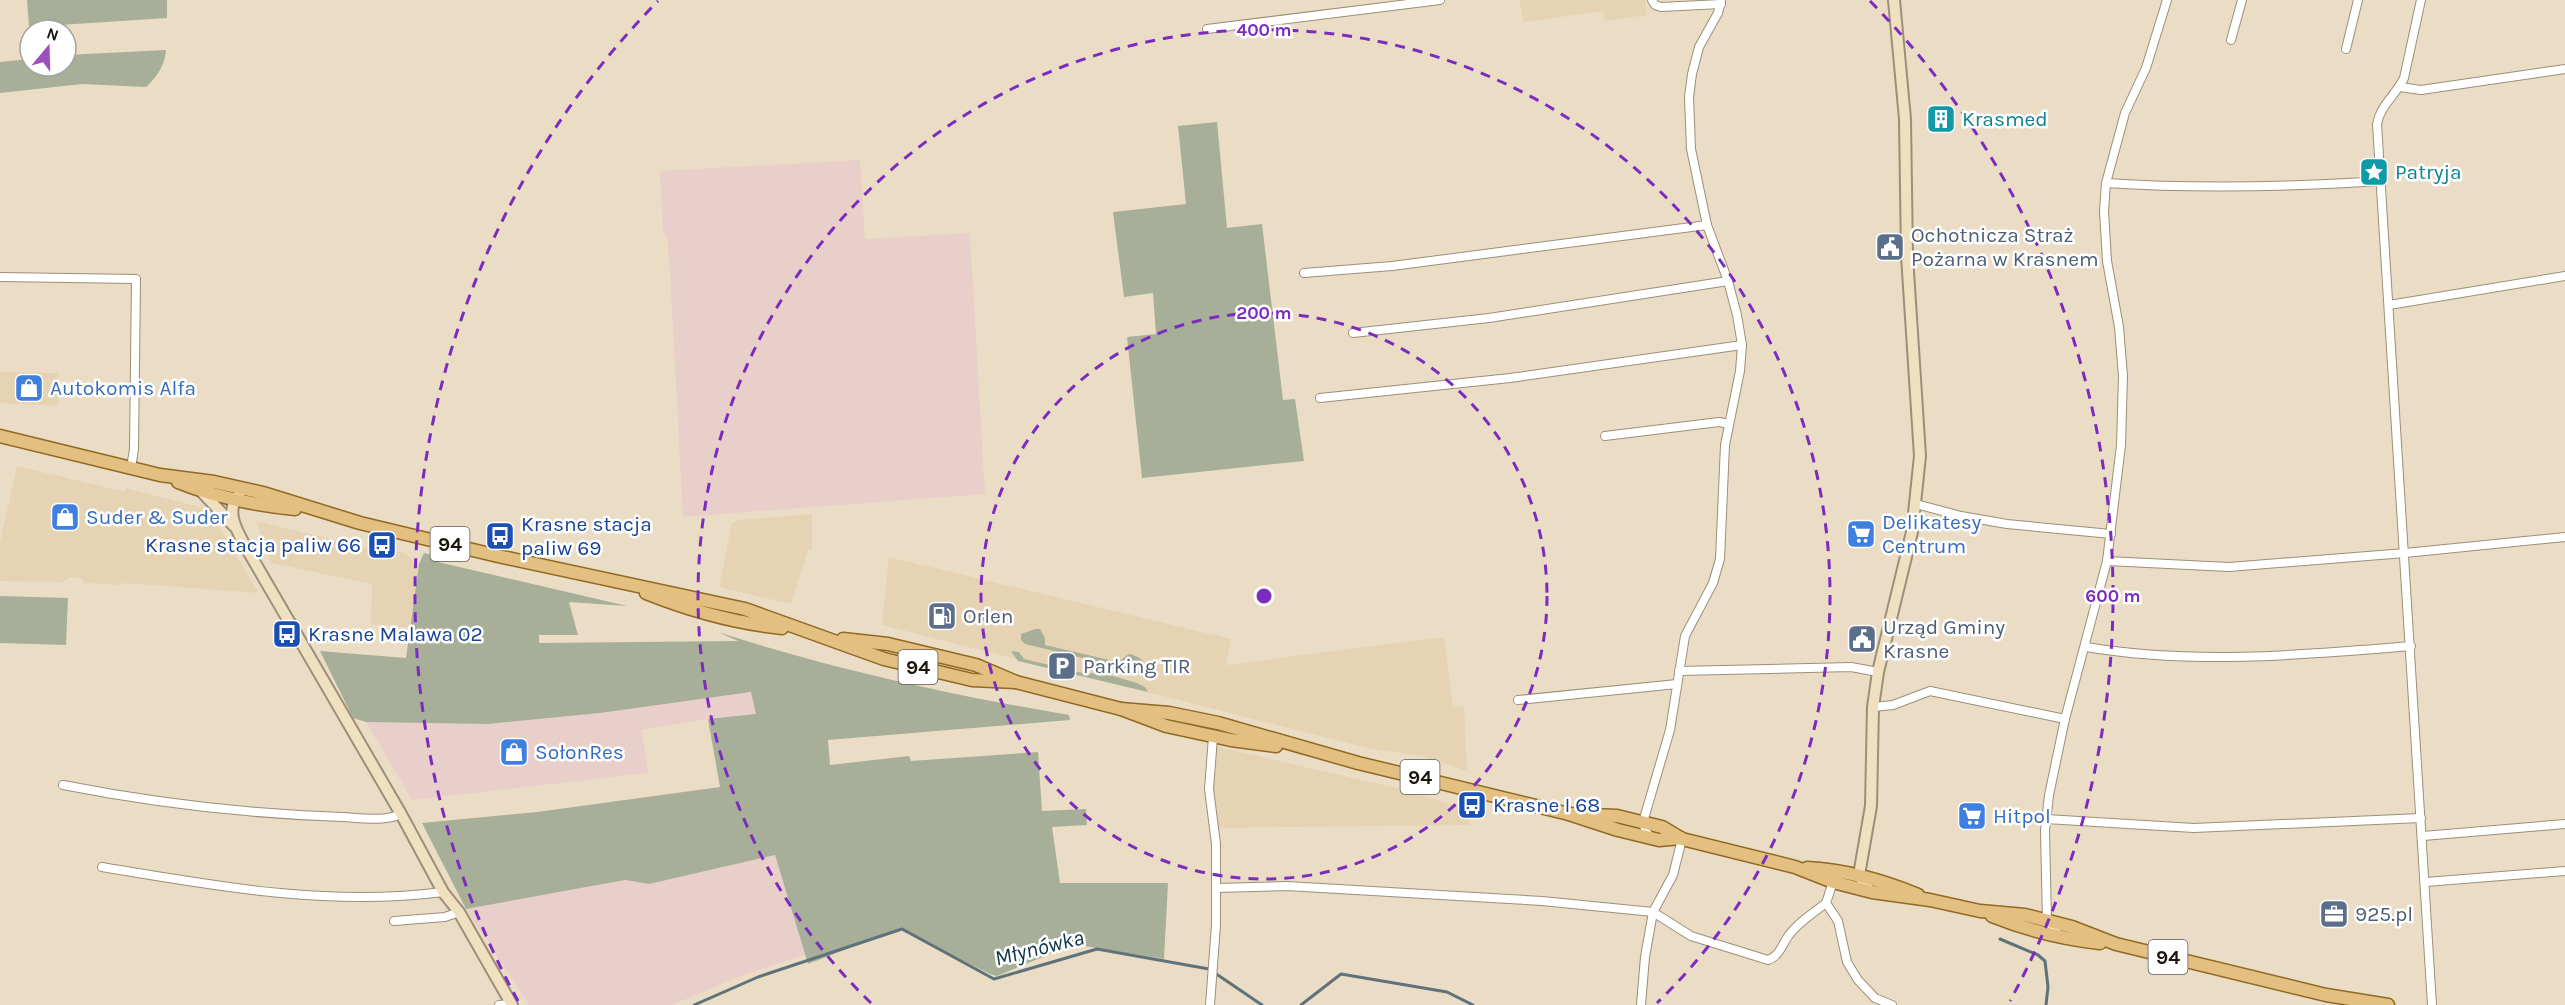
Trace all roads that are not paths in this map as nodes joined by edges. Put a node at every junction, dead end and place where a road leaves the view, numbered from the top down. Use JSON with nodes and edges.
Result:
{"nodes":[{"id":1,"x":1440,"y":0,"type":"edge"},
{"id":2,"x":1652,"y":0,"type":"edge"},
{"id":3,"x":1894,"y":0,"type":"edge"},
{"id":4,"x":2167,"y":0,"type":"edge"},
{"id":5,"x":2242,"y":0,"type":"edge"},
{"id":6,"x":2358,"y":0,"type":"edge"},
{"id":7,"x":2421,"y":0,"type":"edge"},
{"id":8,"x":1721,"y":2,"type":"edge"},
{"id":9,"x":1207,"y":29,"type":"dead end"},
{"id":10,"x":2232,"y":40,"type":"dead end"},
{"id":11,"x":2346,"y":49,"type":"dead end"},
{"id":12,"x":2565,"y":69,"type":"edge"},
{"id":13,"x":2400,"y":87,"type":"junction"},
{"id":14,"x":2380,"y":181,"type":"junction"},
{"id":15,"x":2106,"y":183,"type":"junction"},
{"id":16,"x":1707,"y":225,"type":"junction"},
{"id":17,"x":1304,"y":273,"type":"dead end"},
{"id":18,"x":2565,"y":276,"type":"edge"},
{"id":19,"x":0,"y":277,"type":"edge"},
{"id":20,"x":1728,"y":281,"type":"junction"},
{"id":21,"x":2389,"y":304,"type":"junction"},
{"id":22,"x":1353,"y":333,"type":"dead end"},
{"id":23,"x":1742,"y":345,"type":"junction"},
{"id":24,"x":1320,"y":398,"type":"dead end"},
{"id":25,"x":1729,"y":424,"type":"junction"},
{"id":26,"x":0,"y":436,"type":"edge"},
{"id":27,"x":1605,"y":436,"type":"dead end"},
{"id":28,"x":131,"y":468,"type":"junction"},
{"id":29,"x":160,"y":475,"type":"junction"},
{"id":30,"x":214,"y":482,"type":"junction"},
{"id":31,"x":201,"y":491,"type":"junction"},
{"id":32,"x":253,"y":491,"type":"junction"},
{"id":33,"x":235,"y":500,"type":"junction"},
{"id":34,"x":1916,"y":504,"type":"junction"},
{"id":35,"x":320,"y":512,"type":"junction"},
{"id":36,"x":234,"y":526,"type":"junction"},
{"id":37,"x":2111,"y":534,"type":"junction"},
{"id":38,"x":2565,"y":537,"type":"edge"},
{"id":39,"x":2405,"y":553,"type":"junction"},
{"id":40,"x":2107,"y":561,"type":"junction"},
{"id":41,"x":2411,"y":646,"type":"junction"},
{"id":42,"x":2086,"y":647,"type":"junction"},
{"id":43,"x":1679,"y":670,"type":"junction"},
{"id":44,"x":1878,"y":672,"type":"junction"},
{"id":45,"x":1677,"y":684,"type":"junction"},
{"id":46,"x":1518,"y":700,"type":"dead end"},
{"id":47,"x":1872,"y":707,"type":"junction"},
{"id":48,"x":1122,"y":709,"type":"junction"},
{"id":49,"x":2065,"y":718,"type":"junction"},
{"id":50,"x":1213,"y":737,"type":"junction"},
{"id":51,"x":1313,"y":751,"type":"junction"},
{"id":52,"x":63,"y":785,"type":"dead end"},
{"id":53,"x":401,"y":814,"type":"junction"},
{"id":54,"x":1569,"y":814,"type":"junction"},
{"id":55,"x":2421,"y":818,"type":"junction"},
{"id":56,"x":2046,"y":819,"type":"junction"},
{"id":57,"x":1643,"y":822,"type":"junction"},
{"id":58,"x":2565,"y":824,"type":"edge"},
{"id":59,"x":1618,"y":830,"type":"junction"},
{"id":60,"x":2423,"y":836,"type":"junction"},
{"id":61,"x":1682,"y":838,"type":"junction"},
{"id":62,"x":1653,"y":839,"type":"junction"},
{"id":63,"x":102,"y":867,"type":"dead end"},
{"id":64,"x":1795,"y":867,"type":"junction"},
{"id":65,"x":2565,"y":871,"type":"edge"},
{"id":66,"x":1859,"y":875,"type":"junction"},
{"id":67,"x":2426,"y":882,"type":"junction"},
{"id":68,"x":1837,"y":883,"type":"junction"},
{"id":69,"x":1216,"y":888,"type":"junction"},
{"id":70,"x":443,"y":892,"type":"junction"},
{"id":71,"x":1872,"y":892,"type":"junction"},
{"id":72,"x":1930,"y":900,"type":"junction"},
{"id":73,"x":1826,"y":903,"type":"junction"},
{"id":74,"x":1980,"y":911,"type":"junction"},
{"id":75,"x":459,"y":912,"type":"junction"},
{"id":76,"x":1653,"y":912,"type":"junction"},
{"id":77,"x":394,"y":921,"type":"dead end"},
{"id":78,"x":2047,"y":921,"type":"junction"},
{"id":79,"x":2021,"y":928,"type":"junction"},
{"id":80,"x":2062,"y":938,"type":"junction"},
{"id":81,"x":2116,"y":944,"type":"junction"},
{"id":82,"x":2326,"y":995,"type":"junction"},
{"id":83,"x":512,"y":1004,"type":"edge"},
{"id":84,"x":499,"y":1005,"type":"edge"},
{"id":85,"x":1210,"y":1005,"type":"edge"},
{"id":86,"x":1641,"y":1005,"type":"edge"},
{"id":87,"x":1892,"y":1005,"type":"edge"},
{"id":88,"x":2356,"y":1005,"type":"edge"},
{"id":89,"x":2388,"y":1005,"type":"edge"},
{"id":90,"x":2432,"y":1005,"type":"edge"}],
"edges":[{"from":1,"to":9,"type":"street"},
{"from":2,"to":8,"type":"street"},
{"from":3,"to":34,"type":"street"},
{"from":4,"to":15,"type":"street"},
{"from":5,"to":10,"type":"street"},
{"from":6,"to":11,"type":"street"},
{"from":7,"to":13,"type":"street"},
{"from":8,"to":16,"type":"street"},
{"from":12,"to":13,"type":"street"},
{"from":13,"to":14,"type":"street"},
{"from":14,"to":15,"type":"street"},
{"from":14,"to":21,"type":"street"},
{"from":15,"to":37,"type":"street"},
{"from":16,"to":17,"type":"street"},
{"from":16,"to":20,"type":"street"},
{"from":18,"to":21,"type":"street"},
{"from":19,"to":28,"type":"street"},
{"from":20,"to":22,"type":"street"},
{"from":20,"to":23,"type":"street"},
{"from":21,"to":39,"type":"street"},
{"from":23,"to":24,"type":"street"},
{"from":23,"to":25,"type":"street"},
{"from":25,"to":27,"type":"street"},
{"from":25,"to":43,"type":"street"},
{"from":26,"to":28,"type":"main road","number":"94"},
{"from":28,"to":29,"type":"main road","number":"94"},
{"from":29,"to":30,"type":"main road","number":"94"},
{"from":29,"to":31,"type":"main road","number":"94"},
{"from":30,"to":32,"type":"main road","number":"94"},
{"from":30,"to":33,"type":"street"},
{"from":31,"to":33,"type":"main road","number":"94"},
{"from":31,"to":36,"type":"street"},
{"from":32,"to":33,"type":"street"},
{"from":32,"to":35,"type":"main road","number":"94"},
{"from":33,"to":35,"type":"main road","number":"94"},
{"from":33,"to":36,"type":"street"},
{"from":34,"to":37,"type":"street"},
{"from":34,"to":44,"type":"street"},
{"from":35,"to":48,"type":"main road","number":"94"},
{"from":36,"to":53,"type":"street"},
{"from":37,"to":40,"type":"street"},
{"from":38,"to":39,"type":"street"},
{"from":39,"to":40,"type":"street"},
{"from":39,"to":41,"type":"street"},
{"from":40,"to":42,"type":"street"},
{"from":41,"to":42,"type":"street"},
{"from":41,"to":55,"type":"street"},
{"from":42,"to":49,"type":"street"},
{"from":43,"to":44,"type":"street"},
{"from":43,"to":45,"type":"street"},
{"from":44,"to":47,"type":"street"},
{"from":45,"to":46,"type":"street"},
{"from":45,"to":57,"type":"street"},
{"from":47,"to":49,"type":"street"},
{"from":47,"to":66,"type":"street"},
{"from":48,"to":50,"type":"main road","number":"94"},
{"from":48,"to":51,"type":"main road","number":"94"},
{"from":49,"to":56,"type":"street"},
{"from":50,"to":51,"type":"main road","number":"94"},
{"from":50,"to":69,"type":"street"},
{"from":51,"to":54,"type":"main road","number":"94"},
{"from":52,"to":53,"type":"street"},
{"from":53,"to":70,"type":"street"},
{"from":54,"to":57,"type":"main road","number":"94"},
{"from":54,"to":59,"type":"main road","number":"94"},
{"from":55,"to":56,"type":"street"},
{"from":55,"to":60,"type":"street"},
{"from":56,"to":78,"type":"street"},
{"from":57,"to":59,"type":"street"},
{"from":57,"to":61,"type":"main road","number":"94"},
{"from":57,"to":62,"type":"street"},
{"from":58,"to":60,"type":"street"},
{"from":59,"to":62,"type":"main road","number":"94"},
{"from":60,"to":67,"type":"street"},
{"from":61,"to":62,"type":"main road","number":"94"},
{"from":61,"to":64,"type":"main road","number":"94"},
{"from":61,"to":76,"type":"street"},
{"from":63,"to":70,"type":"street"},
{"from":64,"to":66,"type":"main road","number":"94"},
{"from":64,"to":68,"type":"main road","number":"94"},
{"from":65,"to":67,"type":"street"},
{"from":66,"to":68,"type":"street"},
{"from":66,"to":71,"type":"street"},
{"from":66,"to":72,"type":"main road","number":"94"},
{"from":67,"to":90,"type":"street"},
{"from":68,"to":71,"type":"main road","number":"94"},
{"from":68,"to":73,"type":"street"},
{"from":69,"to":76,"type":"street"},
{"from":69,"to":85,"type":"street"},
{"from":70,"to":75,"type":"street"},
{"from":71,"to":72,"type":"main road","number":"94"},
{"from":72,"to":74,"type":"main road","number":"94"},
{"from":73,"to":76,"type":"street"},
{"from":73,"to":87,"type":"street"},
{"from":74,"to":78,"type":"main road","number":"94"},
{"from":74,"to":79,"type":"main road","number":"94"},
{"from":75,"to":77,"type":"street"},
{"from":75,"to":83,"type":"street"},
{"from":76,"to":86,"type":"street"},
{"from":78,"to":79,"type":"street"},
{"from":78,"to":80,"type":"street"},
{"from":78,"to":81,"type":"main road","number":"94"},
{"from":79,"to":80,"type":"main road","number":"94"},
{"from":80,"to":81,"type":"main road","number":"94"},
{"from":81,"to":82,"type":"main road","number":"94"},
{"from":82,"to":88,"type":"main road","number":"94"},
{"from":82,"to":89,"type":"main road","number":"94"},
{"from":83,"to":84,"type":"street"}]}
